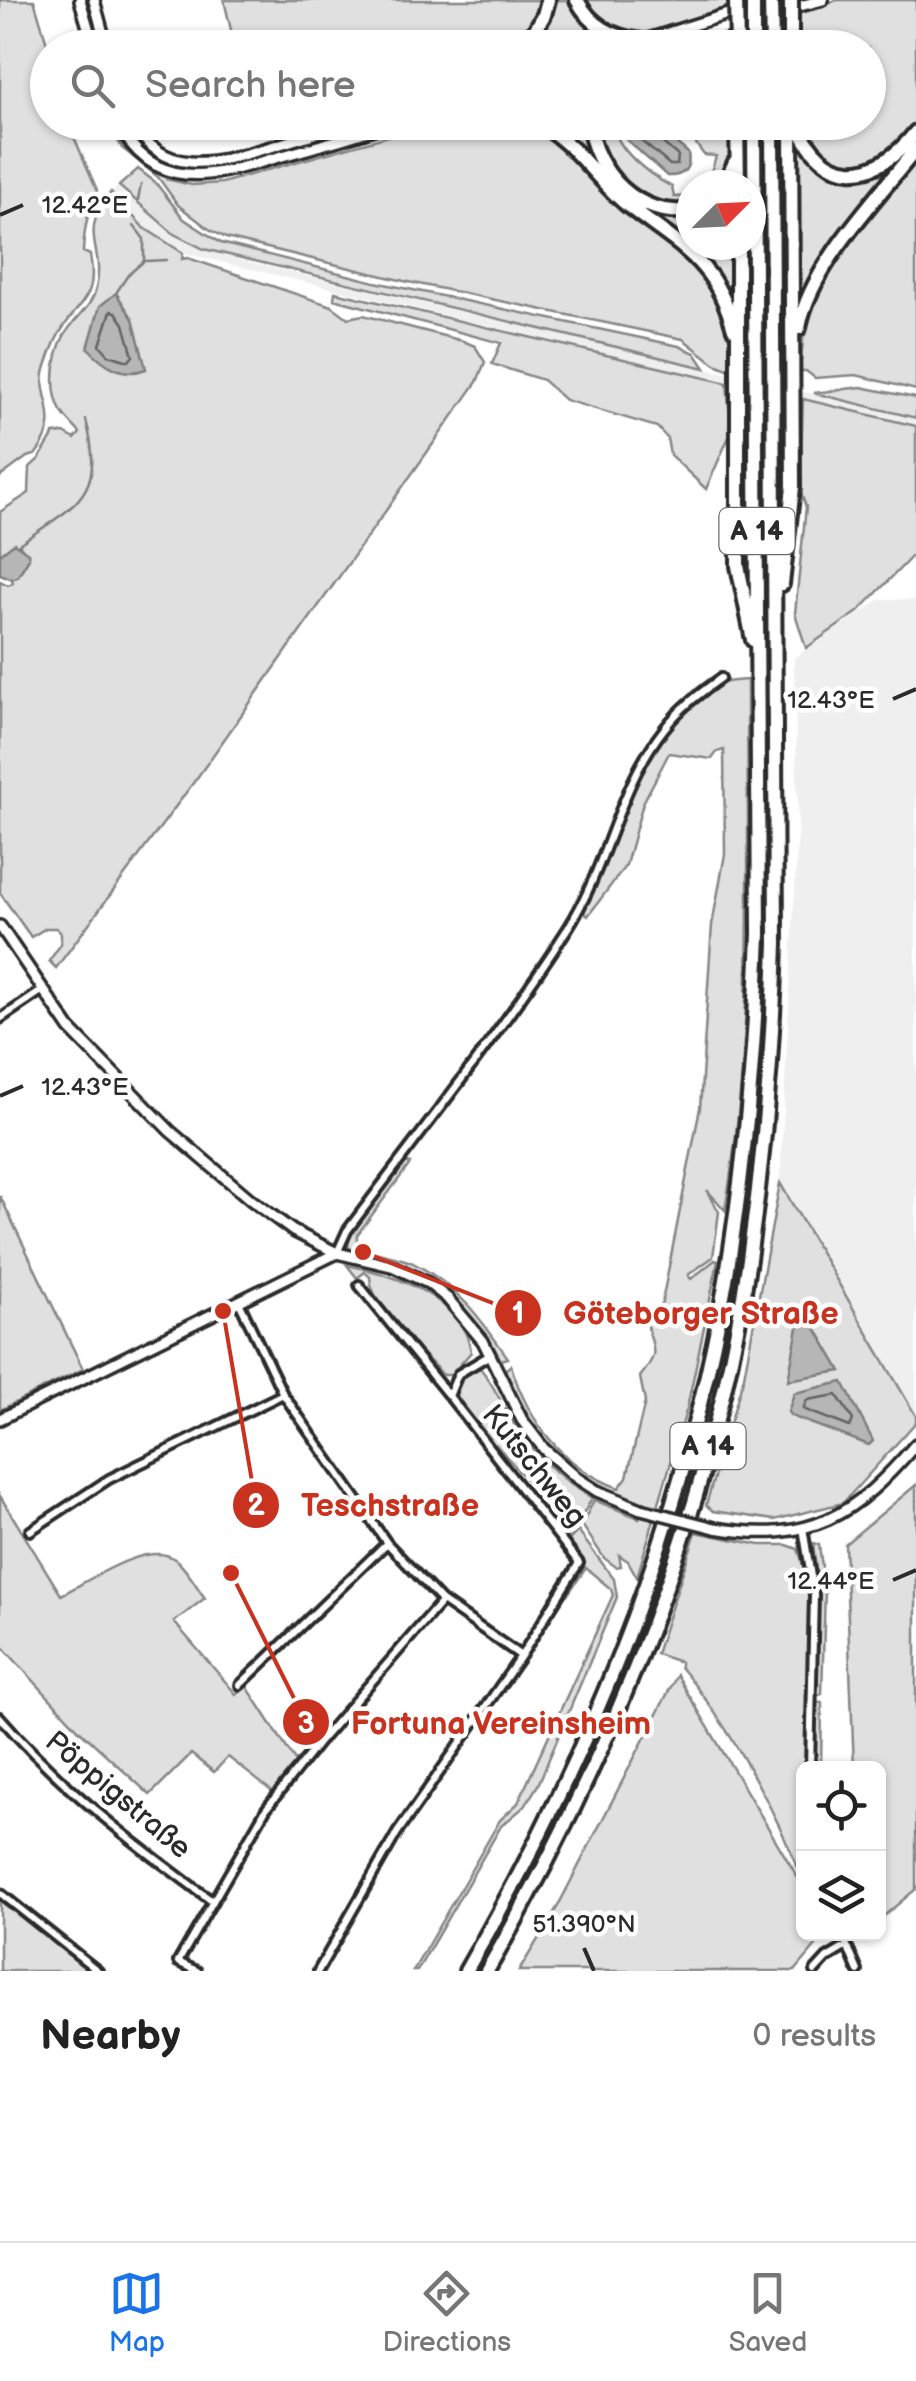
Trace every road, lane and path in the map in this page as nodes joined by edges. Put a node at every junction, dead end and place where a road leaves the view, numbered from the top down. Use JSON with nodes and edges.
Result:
{"nodes":[{"id":1,"x":80,"y":0,"type":"edge"},
{"id":2,"x":94,"y":0,"type":"edge"},
{"id":3,"x":548,"y":0,"type":"edge"},
{"id":4,"x":577,"y":0,"type":"edge"},
{"id":5,"x":736,"y":0,"type":"edge"},
{"id":6,"x":753,"y":0,"type":"edge"},
{"id":7,"x":771,"y":0,"type":"edge"},
{"id":8,"x":823,"y":0,"type":"edge"},
{"id":9,"x":796,"y":3,"type":"edge"},
{"id":10,"x":728,"y":14,"type":"tunnel mouth"},
{"id":11,"x":728,"y":27,"type":"tunnel mouth"},
{"id":12,"x":89,"y":30,"type":"edge"},
{"id":13,"x":103,"y":30,"type":"edge"},
{"id":14,"x":536,"y":30,"type":"edge"},
{"id":15,"x":603,"y":30,"type":"edge"},
{"id":16,"x":685,"y":30,"type":"edge"},
{"id":17,"x":714,"y":30,"type":"edge"},
{"id":18,"x":737,"y":30,"type":"edge"},
{"id":19,"x":753,"y":30,"type":"edge"},
{"id":20,"x":772,"y":30,"type":"edge"},
{"id":21,"x":793,"y":30,"type":"edge"},
{"id":22,"x":916,"y":132,"type":"edge"},
{"id":23,"x":129,"y":140,"type":"edge"},
{"id":24,"x":145,"y":140,"type":"edge"},
{"id":25,"x":294,"y":140,"type":"edge"},
{"id":26,"x":336,"y":140,"type":"edge"},
{"id":27,"x":562,"y":140,"type":"edge"},
{"id":28,"x":592,"y":140,"type":"edge"},
{"id":29,"x":738,"y":140,"type":"edge"},
{"id":30,"x":754,"y":140,"type":"edge"},
{"id":31,"x":772,"y":140,"type":"edge"},
{"id":32,"x":794,"y":140,"type":"edge"},
{"id":33,"x":803,"y":140,"type":"edge"},
{"id":34,"x":916,"y":149,"type":"edge"},
{"id":35,"x":738,"y":150,"type":"junction"},
{"id":36,"x":730,"y":170,"type":"edge"},
{"id":37,"x":738,"y":170,"type":"edge"},
{"id":38,"x":676,"y":211,"type":"edge"},
{"id":39,"x":738,"y":260,"type":"edge"},
{"id":40,"x":739,"y":346,"type":"junction"},
{"id":41,"x":794,"y":360,"type":"junction"},
{"id":42,"x":776,"y":618,"type":"junction"},
{"id":43,"x":759,"y":667,"type":"junction"},
{"id":44,"x":720,"y":678,"type":"dead end"},
{"id":45,"x":0,"y":926,"type":"edge"},
{"id":46,"x":44,"y":990,"type":"junction"},
{"id":47,"x":0,"y":1019,"type":"edge"},
{"id":48,"x":337,"y":1253,"type":"junction"},
{"id":49,"x":359,"y":1284,"type":"dead end"},
{"id":50,"x":239,"y":1302,"type":"junction"},
{"id":51,"x":490,"y":1355,"type":"junction"},
{"id":52,"x":284,"y":1394,"type":"junction"},
{"id":53,"x":449,"y":1396,"type":"junction"},
{"id":54,"x":0,"y":1419,"type":"edge"},
{"id":55,"x":916,"y":1444,"type":"edge"},
{"id":56,"x":804,"y":1528,"type":"junction"},
{"id":57,"x":30,"y":1531,"type":"dead end"},
{"id":58,"x":387,"y":1544,"type":"junction"},
{"id":59,"x":442,"y":1601,"type":"junction"},
{"id":60,"x":521,"y":1656,"type":"junction"},
{"id":61,"x":240,"y":1685,"type":"dead end"},
{"id":62,"x":0,"y":1717,"type":"edge"},
{"id":63,"x":810,"y":1761,"type":"edge"},
{"id":64,"x":0,"y":1893,"type":"edge"},
{"id":65,"x":212,"y":1900,"type":"junction"},
{"id":66,"x":845,"y":1941,"type":"edge"},
{"id":67,"x":847,"y":1946,"type":"junction"},
{"id":68,"x":98,"y":1971,"type":"edge"},
{"id":69,"x":197,"y":1971,"type":"edge"},
{"id":70,"x":318,"y":1971,"type":"edge"},
{"id":71,"x":466,"y":1971,"type":"edge"},
{"id":72,"x":487,"y":1971,"type":"edge"},
{"id":73,"x":815,"y":1971,"type":"edge"},
{"id":74,"x":858,"y":1971,"type":"edge"}],
"edges":[{"from":1,"to":12,"type":"street"},
{"from":2,"to":13,"type":"street"},
{"from":3,"to":14,"type":"highway"},
{"from":4,"to":15,"type":"highway"},
{"from":5,"to":18,"type":"highway","bridge":true},
{"from":6,"to":19,"type":"highway","bridge":true},
{"from":7,"to":20,"type":"highway","bridge":true},
{"from":8,"to":9,"type":"street"},
{"from":9,"to":21,"type":"highway","bridge":true},
{"from":10,"to":16,"type":"street"},
{"from":11,"to":17,"type":"street"},
{"from":22,"to":33,"type":"highway"},
{"from":23,"to":26,"type":"street"},
{"from":24,"to":25,"type":"street"},
{"from":27,"to":40,"type":"highway"},
{"from":28,"to":38,"type":"highway"},
{"from":29,"to":35,"type":"highway"},
{"from":30,"to":43,"type":"highway","number":"A 14"},
{"from":31,"to":42,"type":"highway","number":"A 14"},
{"from":32,"to":41,"type":"highway"},
{"from":34,"to":41,"type":"highway"},
{"from":35,"to":36,"type":"highway"},
{"from":35,"to":37,"type":"highway"},
{"from":39,"to":40,"type":"highway"},
{"from":40,"to":43,"type":"highway"},
{"from":41,"to":42,"type":"highway"},
{"from":42,"to":72,"type":"highway","number":"A 14"},
{"from":43,"to":71,"type":"highway","number":"A 14"},
{"from":44,"to":48,"type":"street"},
{"from":45,"to":46,"type":"street"},
{"from":46,"to":47,"type":"street"},
{"from":46,"to":48,"type":"street"},
{"from":48,"to":50,"type":"street"},
{"from":48,"to":51,"type":"street"},
{"from":49,"to":53,"type":"street","name":"Kutschweg"},
{"from":50,"to":52,"type":"street"},
{"from":50,"to":54,"type":"street"},
{"from":51,"to":53,"type":"street","name":"Kutschweg"},
{"from":51,"to":56,"type":"street","bridge":true},
{"from":52,"to":57,"type":"street"},
{"from":52,"to":58,"type":"street"},
{"from":53,"to":60,"type":"street","name":"Kutschweg"},
{"from":55,"to":56,"type":"street"},
{"from":56,"to":63,"type":"street"},
{"from":58,"to":59,"type":"street"},
{"from":58,"to":61,"type":"street"},
{"from":59,"to":60,"type":"street"},
{"from":59,"to":65,"type":"street"},
{"from":60,"to":70,"type":"street"},
{"from":62,"to":65,"type":"street","name":"Pöppigstraße"},
{"from":64,"to":68,"type":"street"},
{"from":65,"to":69,"type":"street"},
{"from":66,"to":67,"type":"street"},
{"from":67,"to":73,"type":"street"},
{"from":67,"to":74,"type":"street"}]}
